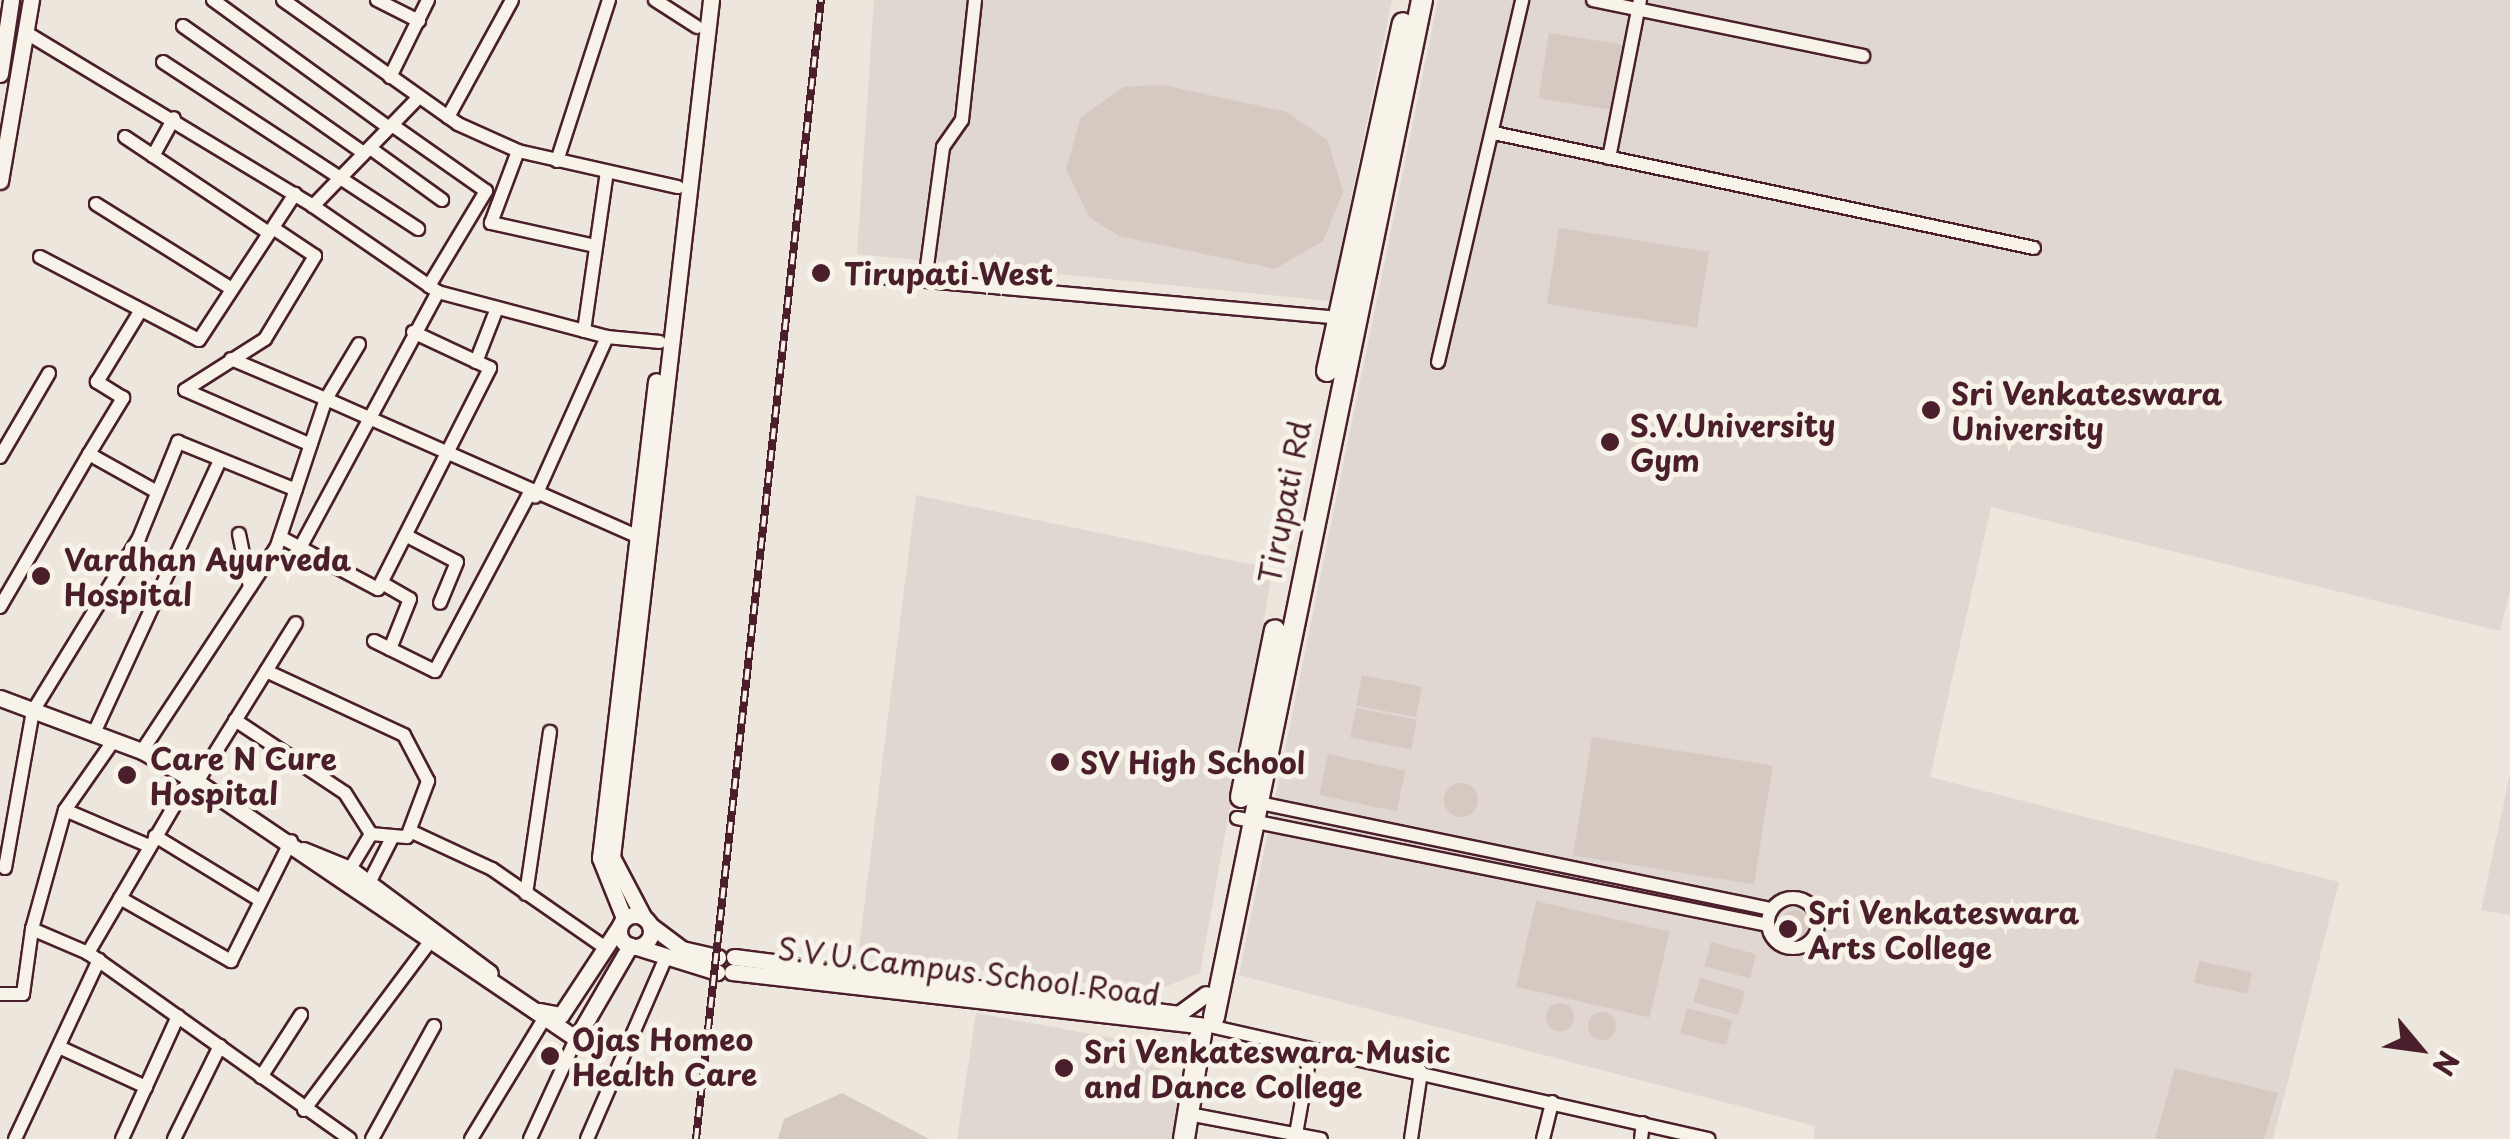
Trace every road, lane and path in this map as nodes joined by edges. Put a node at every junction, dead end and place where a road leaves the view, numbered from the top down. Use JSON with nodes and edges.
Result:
{"nodes":[{"id":1,"x":12,"y":0,"type":"edge"},
{"id":2,"x":31,"y":0,"type":"edge"},
{"id":3,"x":213,"y":0,"type":"edge"},
{"id":4,"x":284,"y":0,"type":"edge"},
{"id":5,"x":377,"y":0,"type":"edge"},
{"id":6,"x":404,"y":0,"type":"edge"},
{"id":7,"x":428,"y":0,"type":"edge"},
{"id":8,"x":512,"y":0,"type":"edge"},
{"id":9,"x":608,"y":0,"type":"edge"},
{"id":10,"x":656,"y":0,"type":"edge"},
{"id":11,"x":700,"y":0,"type":"edge"},
{"id":12,"x":711,"y":0,"type":"edge"},
{"id":13,"x":975,"y":0,"type":"edge"},
{"id":14,"x":1408,"y":0,"type":"edge"},
{"id":15,"x":1422,"y":0,"type":"edge"},
{"id":16,"x":1522,"y":0,"type":"edge"},
{"id":17,"x":1593,"y":0,"type":"edge"},
{"id":18,"x":1642,"y":5,"type":"edge"},
{"id":19,"x":394,"y":14,"type":"junction"},
{"id":20,"x":419,"y":20,"type":"junction"},
{"id":21,"x":183,"y":26,"type":"dead end"},
{"id":22,"x":697,"y":28,"type":"junction"},
{"id":23,"x":25,"y":32,"type":"junction"},
{"id":24,"x":1863,"y":56,"type":"dead end"},
{"id":25,"x":163,"y":62,"type":"dead end"},
{"id":26,"x":0,"y":74,"type":"edge"},
{"id":27,"x":390,"y":77,"type":"junction"},
{"id":28,"x":418,"y":98,"type":"junction"},
{"id":29,"x":448,"y":117,"type":"junction"},
{"id":30,"x":174,"y":118,"type":"junction"},
{"id":31,"x":390,"y":127,"type":"junction"},
{"id":32,"x":1494,"y":134,"type":"junction"},
{"id":33,"x":125,"y":137,"type":"dead end"},
{"id":34,"x":367,"y":151,"type":"junction"},
{"id":35,"x":518,"y":152,"type":"junction"},
{"id":36,"x":153,"y":156,"type":"junction"},
{"id":37,"x":1609,"y":158,"type":"junction"},
{"id":38,"x":557,"y":161,"type":"junction"},
{"id":39,"x":607,"y":172,"type":"junction"},
{"id":40,"x":340,"y":179,"type":"junction"},
{"id":41,"x":0,"y":181,"type":"edge"},
{"id":42,"x":678,"y":187,"type":"junction"},
{"id":43,"x":295,"y":194,"type":"junction"},
{"id":44,"x":442,"y":200,"type":"dead end"},
{"id":45,"x":96,"y":204,"type":"dead end"},
{"id":46,"x":313,"y":206,"type":"junction"},
{"id":47,"x":418,"y":230,"type":"dead end"},
{"id":48,"x":271,"y":231,"type":"junction"},
{"id":49,"x":596,"y":246,"type":"junction"},
{"id":50,"x":2034,"y":248,"type":"dead end"},
{"id":51,"x":40,"y":257,"type":"dead end"},
{"id":52,"x":859,"y":275,"type":"dead end"},
{"id":53,"x":925,"y":281,"type":"junction"},
{"id":54,"x":434,"y":289,"type":"junction"},
{"id":55,"x":232,"y":290,"type":"junction"},
{"id":56,"x":497,"y":308,"type":"junction"},
{"id":57,"x":141,"y":310,"type":"junction"},
{"id":58,"x":1339,"y":318,"type":"junction"},
{"id":59,"x":584,"y":331,"type":"junction"},
{"id":60,"x":413,"y":332,"type":"junction"},
{"id":61,"x":607,"y":337,"type":"junction"},
{"id":62,"x":660,"y":342,"type":"junction"},
{"id":63,"x":359,"y":344,"type":"dead end"},
{"id":64,"x":231,"y":359,"type":"junction"},
{"id":65,"x":476,"y":362,"type":"junction"},
{"id":66,"x":1438,"y":362,"type":"dead end"},
{"id":67,"x":49,"y":373,"type":"dead end"},
{"id":68,"x":326,"y":399,"type":"junction"},
{"id":69,"x":366,"y":418,"type":"junction"},
{"id":70,"x":310,"y":445,"type":"junction"},
{"id":71,"x":88,"y":454,"type":"junction"},
{"id":72,"x":0,"y":456,"type":"edge"},
{"id":73,"x":450,"y":457,"type":"junction"},
{"id":74,"x":1316,"y":458,"type":"junction"},
{"id":75,"x":220,"y":460,"type":"junction"},
{"id":76,"x":296,"y":490,"type":"junction"},
{"id":77,"x":157,"y":492,"type":"junction"},
{"id":78,"x":532,"y":496,"type":"junction"},
{"id":79,"x":239,"y":534,"type":"dead end"},
{"id":80,"x":407,"y":536,"type":"junction"},
{"id":81,"x":638,"y":536,"type":"junction"},
{"id":82,"x":280,"y":538,"type":"junction"},
{"id":83,"x":300,"y":548,"type":"junction"},
{"id":84,"x":382,"y":583,"type":"junction"},
{"id":85,"x":250,"y":587,"type":"junction"},
{"id":86,"x":440,"y":603,"type":"dead end"},
{"id":87,"x":0,"y":607,"type":"edge"},
{"id":88,"x":296,"y":623,"type":"dead end"},
{"id":89,"x":374,"y":641,"type":"dead end"},
{"id":90,"x":390,"y":649,"type":"junction"},
{"id":91,"x":266,"y":671,"type":"junction"},
{"id":92,"x":0,"y":698,"type":"edge"},
{"id":93,"x":34,"y":711,"type":"junction"},
{"id":94,"x":236,"y":720,"type":"junction"},
{"id":95,"x":550,"y":732,"type":"dead end"},
{"id":96,"x":94,"y":733,"type":"junction"},
{"id":97,"x":114,"y":740,"type":"junction"},
{"id":98,"x":142,"y":750,"type":"junction"},
{"id":99,"x":194,"y":781,"type":"junction"},
{"id":100,"x":66,"y":810,"type":"junction"},
{"id":101,"x":1246,"y":810,"type":"junction"},
{"id":102,"x":410,"y":831,"type":"junction"},
{"id":103,"x":371,"y":834,"type":"junction"},
{"id":104,"x":392,"y":838,"type":"junction"},
{"id":105,"x":152,"y":841,"type":"junction"},
{"id":106,"x":297,"y":846,"type":"junction"},
{"id":107,"x":5,"y":868,"type":"dead end"},
{"id":108,"x":350,"y":869,"type":"junction"},
{"id":109,"x":370,"y":883,"type":"junction"},
{"id":110,"x":526,"y":894,"type":"junction"},
{"id":111,"x":120,"y":898,"type":"junction"},
{"id":112,"x":260,"y":900,"type":"junction"},
{"id":113,"x":1771,"y":909,"type":"junction"},
{"id":114,"x":647,"y":921,"type":"junction"},
{"id":115,"x":622,"y":922,"type":"junction"},
{"id":116,"x":1768,"y":925,"type":"junction"},
{"id":117,"x":32,"y":929,"type":"junction"},
{"id":118,"x":428,"y":944,"type":"junction"},
{"id":119,"x":600,"y":944,"type":"junction"},
{"id":120,"x":633,"y":946,"type":"junction"},
{"id":121,"x":94,"y":956,"type":"junction"},
{"id":122,"x":665,"y":960,"type":"junction"},
{"id":123,"x":725,"y":965,"type":"junction"},
{"id":124,"x":0,"y":994,"type":"edge"},
{"id":125,"x":300,"y":1015,"type":"dead end"},
{"id":126,"x":178,"y":1016,"type":"junction"},
{"id":127,"x":544,"y":1019,"type":"junction"},
{"id":128,"x":1203,"y":1022,"type":"junction"},
{"id":129,"x":434,"y":1026,"type":"dead end"},
{"id":130,"x":576,"y":1039,"type":"junction"},
{"id":131,"x":220,"y":1046,"type":"junction"},
{"id":132,"x":59,"y":1047,"type":"junction"},
{"id":133,"x":1311,"y":1050,"type":"junction"},
{"id":134,"x":1421,"y":1072,"type":"junction"},
{"id":135,"x":261,"y":1077,"type":"junction"},
{"id":136,"x":146,"y":1087,"type":"junction"},
{"id":137,"x":1552,"y":1102,"type":"junction"},
{"id":138,"x":304,"y":1110,"type":"junction"},
{"id":139,"x":1199,"y":1116,"type":"junction"},
{"id":140,"x":1642,"y":1124,"type":"junction"},
{"id":141,"x":1296,"y":1134,"type":"junction"},
{"id":142,"x":15,"y":1139,"type":"edge"},
{"id":143,"x":122,"y":1139,"type":"edge"},
{"id":144,"x":174,"y":1139,"type":"edge"},
{"id":145,"x":350,"y":1139,"type":"edge"},
{"id":146,"x":372,"y":1139,"type":"edge"},
{"id":147,"x":471,"y":1139,"type":"edge"},
{"id":148,"x":530,"y":1139,"type":"edge"},
{"id":149,"x":586,"y":1139,"type":"edge"},
{"id":150,"x":1184,"y":1139,"type":"edge"},
{"id":151,"x":1196,"y":1139,"type":"edge"},
{"id":152,"x":1321,"y":1139,"type":"edge"},
{"id":153,"x":1411,"y":1139,"type":"edge"},
{"id":154,"x":1543,"y":1139,"type":"edge"},
{"id":155,"x":1641,"y":1139,"type":"edge"},
{"id":156,"x":1708,"y":1139,"type":"edge"}],
"edges":[{"from":1,"to":26,"type":"street"},
{"from":2,"to":23,"type":"street"},
{"from":3,"to":31,"type":"street"},
{"from":4,"to":27,"type":"street"},
{"from":5,"to":19,"type":"street"},
{"from":6,"to":19,"type":"street"},
{"from":7,"to":20,"type":"street"},
{"from":8,"to":29,"type":"street"},
{"from":9,"to":38,"type":"street"},
{"from":10,"to":22,"type":"street"},
{"from":11,"to":22,"type":"street"},
{"from":12,"to":114,"type":"street"},
{"from":13,"to":53,"type":"street"},
{"from":14,"to":58,"type":"main road","name":"Tirupati Rd"},
{"from":15,"to":74,"type":"main road","name":"Tirupati Rd"},
{"from":16,"to":32,"type":"street"},
{"from":17,"to":18,"type":"street"},
{"from":18,"to":24,"type":"street"},
{"from":18,"to":37,"type":"street"},
{"from":19,"to":20,"type":"street"},
{"from":20,"to":27,"type":"street"},
{"from":21,"to":34,"type":"street"},
{"from":22,"to":42,"type":"street"},
{"from":23,"to":30,"type":"street"},
{"from":23,"to":41,"type":"street"},
{"from":25,"to":40,"type":"street"},
{"from":27,"to":28,"type":"street"},
{"from":28,"to":29,"type":"street"},
{"from":28,"to":31,"type":"street"},
{"from":29,"to":35,"type":"street"},
{"from":30,"to":36,"type":"street"},
{"from":30,"to":43,"type":"street"},
{"from":31,"to":34,"type":"street"},
{"from":31,"to":54,"type":"street"},
{"from":32,"to":37,"type":"street"},
{"from":32,"to":66,"type":"street"},
{"from":33,"to":36,"type":"street"},
{"from":34,"to":40,"type":"street"},
{"from":34,"to":44,"type":"street"},
{"from":35,"to":38,"type":"street"},
{"from":35,"to":49,"type":"street"},
{"from":36,"to":48,"type":"street"},
{"from":37,"to":50,"type":"street"},
{"from":38,"to":39,"type":"street"},
{"from":39,"to":42,"type":"street"},
{"from":39,"to":49,"type":"street"},
{"from":40,"to":46,"type":"street"},
{"from":40,"to":47,"type":"street"},
{"from":42,"to":62,"type":"street"},
{"from":43,"to":46,"type":"street"},
{"from":43,"to":48,"type":"street"},
{"from":45,"to":55,"type":"street"},
{"from":46,"to":54,"type":"street"},
{"from":48,"to":55,"type":"street"},
{"from":48,"to":64,"type":"street"},
{"from":49,"to":59,"type":"street"},
{"from":51,"to":57,"type":"street"},
{"from":52,"to":53,"type":"street"},
{"from":53,"to":58,"type":"street"},
{"from":54,"to":56,"type":"street"},
{"from":54,"to":60,"type":"street"},
{"from":55,"to":57,"type":"street"},
{"from":56,"to":59,"type":"street"},
{"from":56,"to":65,"type":"street"},
{"from":57,"to":71,"type":"street"},
{"from":58,"to":74,"type":"main road","name":"Tirupati Rd"},
{"from":59,"to":61,"type":"street"},
{"from":60,"to":65,"type":"street"},
{"from":60,"to":69,"type":"street"},
{"from":61,"to":62,"type":"street"},
{"from":61,"to":78,"type":"street"},
{"from":62,"to":81,"type":"street"},
{"from":63,"to":68,"type":"street"},
{"from":64,"to":68,"type":"street"},
{"from":64,"to":70,"type":"street"},
{"from":65,"to":73,"type":"street"},
{"from":67,"to":72,"type":"street"},
{"from":68,"to":69,"type":"street"},
{"from":68,"to":70,"type":"street"},
{"from":69,"to":73,"type":"street"},
{"from":69,"to":83,"type":"street"},
{"from":70,"to":76,"type":"street"},
{"from":71,"to":77,"type":"street"},
{"from":71,"to":87,"type":"street"},
{"from":73,"to":78,"type":"street"},
{"from":73,"to":80,"type":"street"},
{"from":74,"to":101,"type":"main road","name":"Tirupati Rd"},
{"from":75,"to":76,"type":"street"},
{"from":75,"to":77,"type":"street"},
{"from":75,"to":96,"type":"street"},
{"from":76,"to":82,"type":"street"},
{"from":77,"to":93,"type":"street"},
{"from":78,"to":81,"type":"street"},
{"from":78,"to":90,"type":"street"},
{"from":79,"to":85,"type":"street"},
{"from":80,"to":84,"type":"street"},
{"from":80,"to":86,"type":"street"},
{"from":81,"to":115,"type":"street"},
{"from":82,"to":83,"type":"street"},
{"from":82,"to":85,"type":"street"},
{"from":83,"to":84,"type":"street"},
{"from":84,"to":90,"type":"street"},
{"from":85,"to":98,"type":"street"},
{"from":88,"to":91,"type":"street"},
{"from":89,"to":90,"type":"street"},
{"from":91,"to":94,"type":"street"},
{"from":91,"to":102,"type":"street"},
{"from":92,"to":93,"type":"street"},
{"from":93,"to":96,"type":"street"},
{"from":93,"to":107,"type":"street"},
{"from":94,"to":99,"type":"street"},
{"from":94,"to":103,"type":"street"},
{"from":95,"to":110,"type":"street"},
{"from":96,"to":97,"type":"street"},
{"from":97,"to":98,"type":"street"},
{"from":97,"to":100,"type":"street"},
{"from":98,"to":99,"type":"street"},
{"from":99,"to":105,"type":"street"},
{"from":99,"to":106,"type":"street"},
{"from":100,"to":105,"type":"street"},
{"from":100,"to":117,"type":"street"},
{"from":101,"to":113,"type":"street"},
{"from":101,"to":116,"type":"street"},
{"from":101,"to":128,"type":"main road","name":"Tirupati Rd"},
{"from":101,"to":128,"type":"main road","name":"Tirupati Rd"},
{"from":102,"to":104,"type":"street"},
{"from":102,"to":110,"type":"street"},
{"from":103,"to":104,"type":"street"},
{"from":103,"to":108,"type":"street"},
{"from":104,"to":109,"type":"street"},
{"from":105,"to":111,"type":"street"},
{"from":105,"to":112,"type":"street"},
{"from":106,"to":108,"type":"street"},
{"from":106,"to":112,"type":"street"},
{"from":106,"to":118,"type":"street"},
{"from":108,"to":109,"type":"street"},
{"from":109,"to":119,"type":"street"},
{"from":110,"to":119,"type":"street"},
{"from":111,"to":112,"type":"street"},
{"from":111,"to":121,"type":"street"},
{"from":113,"to":116,"type":"street"},
{"from":113,"to":116,"type":"street"},
{"from":114,"to":115,"type":"street"},
{"from":114,"to":120,"type":"street"},
{"from":114,"to":123,"type":"street","name":"S.V.U.Campus School Road"},
{"from":115,"to":119,"type":"street"},
{"from":115,"to":120,"type":"street"},
{"from":117,"to":121,"type":"street"},
{"from":117,"to":124,"type":"street"},
{"from":118,"to":127,"type":"street"},
{"from":118,"to":138,"type":"street"},
{"from":120,"to":122,"type":"street","name":"S.V.U.Campus School Road"},
{"from":120,"to":130,"type":"street"},
{"from":121,"to":126,"type":"street"},
{"from":121,"to":132,"type":"street"},
{"from":122,"to":123,"type":"street","name":"S.V.U.Campus School Road"},
{"from":122,"to":149,"type":"street"},
{"from":123,"to":128,"type":"street","name":"S.V.U.Campus School Road"},
{"from":123,"to":128,"type":"street","name":"S.V.U.Campus School Road"},
{"from":125,"to":135,"type":"street"},
{"from":126,"to":131,"type":"street"},
{"from":126,"to":136,"type":"street"},
{"from":127,"to":130,"type":"street"},
{"from":127,"to":147,"type":"street"},
{"from":128,"to":133,"type":"street"},
{"from":128,"to":139,"type":"main road"},
{"from":128,"to":150,"type":"main road"},
{"from":129,"to":146,"type":"street"},
{"from":130,"to":148,"type":"street"},
{"from":131,"to":135,"type":"street"},
{"from":131,"to":144,"type":"street"},
{"from":132,"to":136,"type":"street"},
{"from":132,"to":142,"type":"street"},
{"from":133,"to":134,"type":"street"},
{"from":133,"to":141,"type":"street"},
{"from":134,"to":137,"type":"street"},
{"from":134,"to":153,"type":"street"},
{"from":135,"to":138,"type":"street"},
{"from":136,"to":143,"type":"street"},
{"from":137,"to":140,"type":"street"},
{"from":137,"to":154,"type":"street"},
{"from":138,"to":145,"type":"street"},
{"from":139,"to":141,"type":"street"},
{"from":139,"to":151,"type":"main road"},
{"from":140,"to":155,"type":"street"},
{"from":140,"to":156,"type":"street"},
{"from":141,"to":152,"type":"street"}]}
